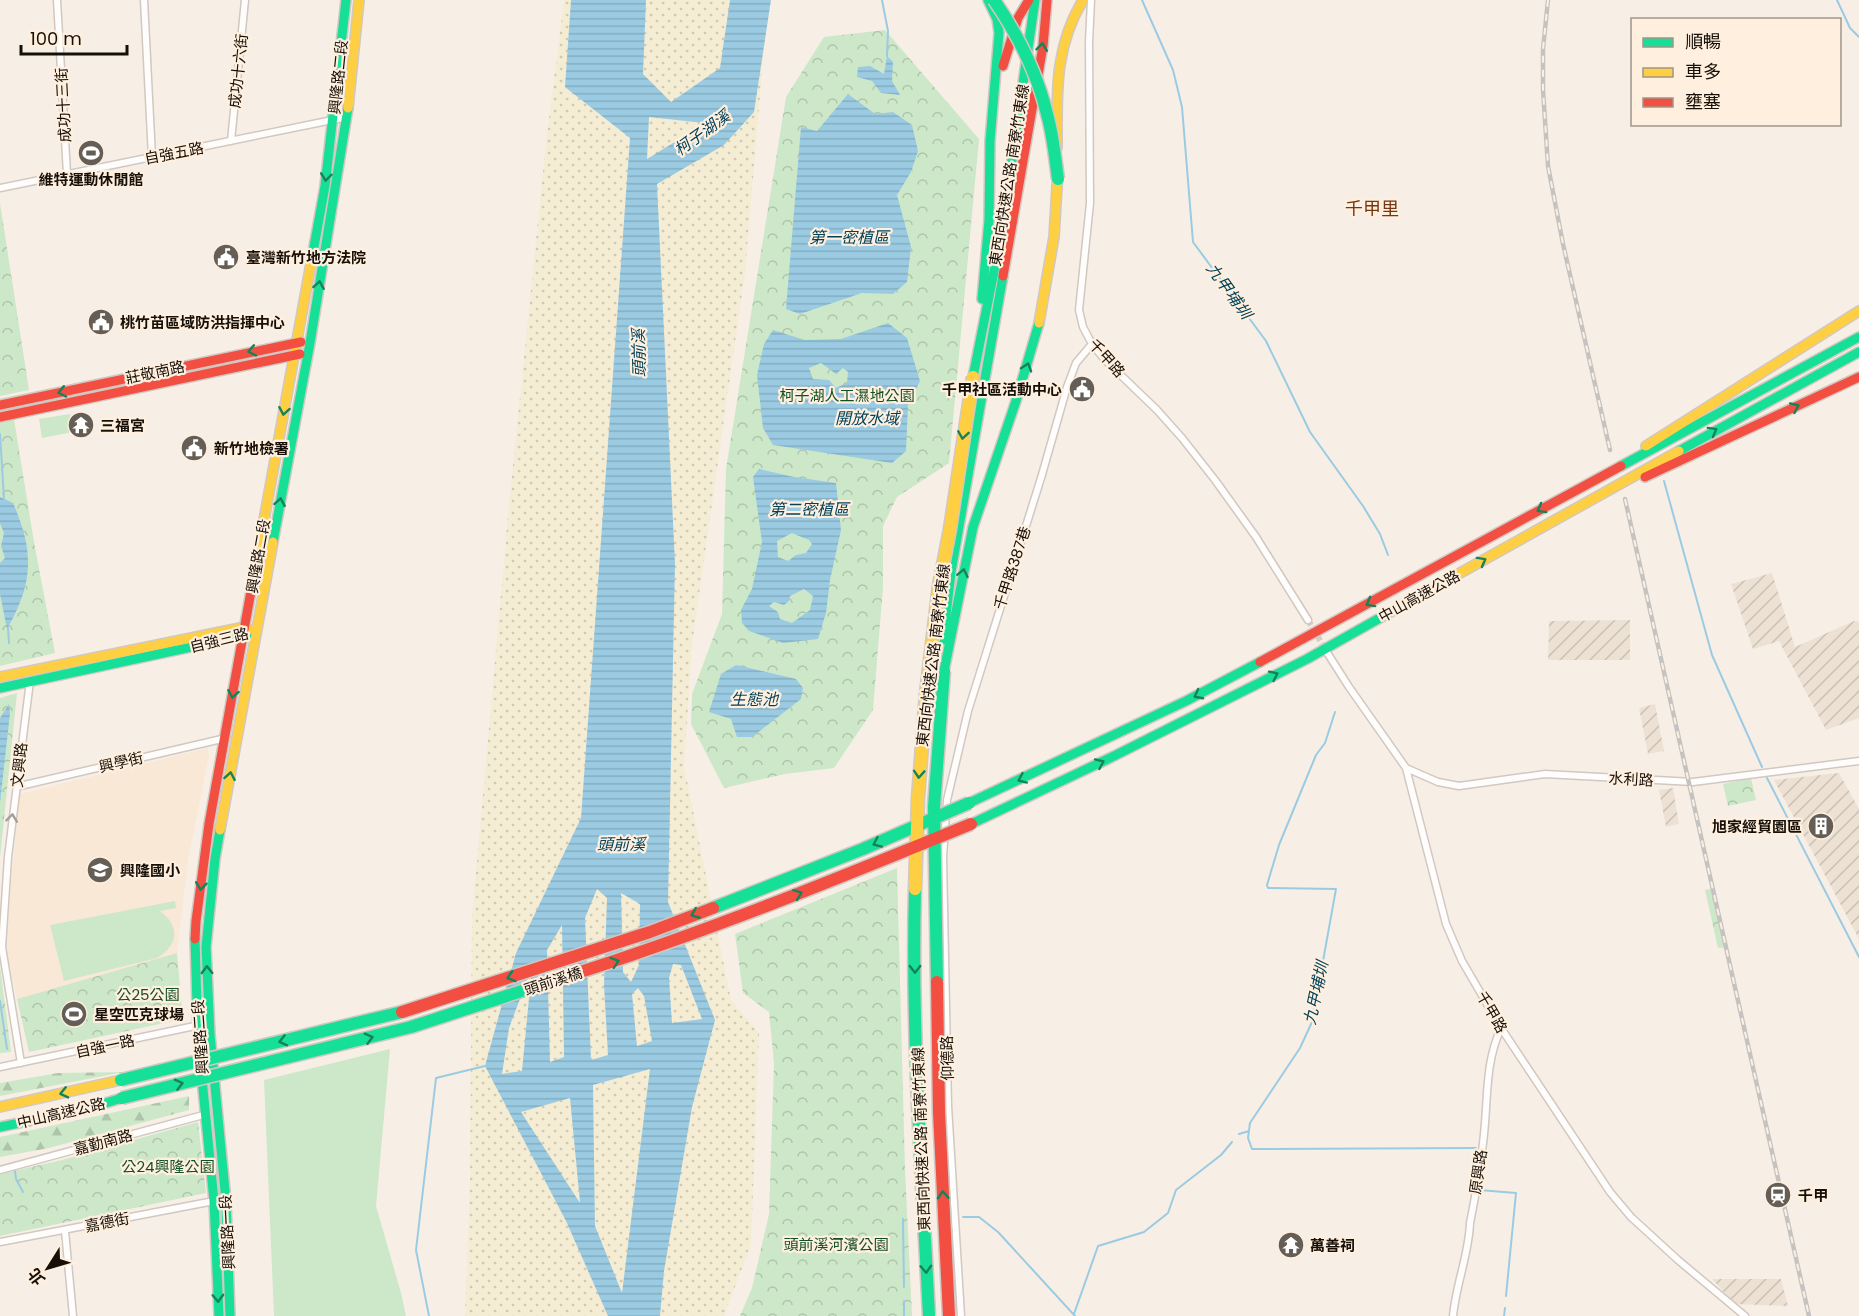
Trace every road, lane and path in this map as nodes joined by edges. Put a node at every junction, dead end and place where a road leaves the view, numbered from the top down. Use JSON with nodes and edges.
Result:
{"nodes":[{"id":1,"x":57,"y":0,"type":"edge"},
{"id":2,"x":144,"y":0,"type":"edge"},
{"id":3,"x":245,"y":0,"type":"edge"},
{"id":4,"x":346,"y":0,"type":"edge"},
{"id":5,"x":359,"y":0,"type":"edge"},
{"id":6,"x":988,"y":0,"type":"edge"},
{"id":7,"x":994,"y":0,"type":"edge"},
{"id":8,"x":1029,"y":0,"type":"edge"},
{"id":9,"x":1035,"y":0,"type":"edge"},
{"id":10,"x":1047,"y":0,"type":"edge"},
{"id":11,"x":1083,"y":0,"type":"edge"},
{"id":12,"x":1091,"y":0,"type":"edge"},
{"id":13,"x":347,"y":117,"type":"junction"},
{"id":14,"x":334,"y":120,"type":"junction"},
{"id":15,"x":231,"y":141,"type":"junction"},
{"id":16,"x":990,"y":141,"type":"junction"},
{"id":17,"x":152,"y":157,"type":"junction"},
{"id":18,"x":67,"y":174,"type":"junction"},
{"id":19,"x":1058,"y":179,"type":"junction"},
{"id":20,"x":0,"y":188,"type":"edge"},
{"id":21,"x":1859,"y":311,"type":"edge"},
{"id":22,"x":989,"y":332,"type":"junction"},
{"id":23,"x":1859,"y":337,"type":"edge"},
{"id":24,"x":1092,"y":344,"type":"junction"},
{"id":25,"x":303,"y":348,"type":"junction"},
{"id":26,"x":1859,"y":352,"type":"edge"},
{"id":27,"x":1859,"y":376,"type":"edge"},
{"id":28,"x":973,"y":377,"type":"junction"},
{"id":29,"x":0,"y":405,"type":"edge"},
{"id":30,"x":0,"y":417,"type":"edge"},
{"id":31,"x":1592,"y":481,"type":"junction"},
{"id":32,"x":1552,"y":522,"type":"junction"},
{"id":33,"x":1308,"y":620,"type":"tunnel mouth"},
{"id":34,"x":248,"y":632,"type":"junction"},
{"id":35,"x":1328,"y":654,"type":"tunnel mouth"},
{"id":36,"x":944,"y":671,"type":"junction"},
{"id":37,"x":0,"y":677,"type":"edge"},
{"id":38,"x":30,"y":681,"type":"junction"},
{"id":39,"x":0,"y":688,"type":"edge"},
{"id":40,"x":226,"y":738,"type":"junction"},
{"id":41,"x":1859,"y":761,"type":"edge"},
{"id":42,"x":1406,"y":768,"type":"junction"},
{"id":43,"x":17,"y":784,"type":"junction"},
{"id":44,"x":947,"y":800,"type":"joint"},
{"id":45,"x":969,"y":803,"type":"joint"},
{"id":46,"x":971,"y":824,"type":"joint"},
{"id":47,"x":203,"y":1024,"type":"junction"},
{"id":48,"x":1501,"y":1028,"type":"junction"},
{"id":49,"x":21,"y":1063,"type":"junction"},
{"id":50,"x":0,"y":1067,"type":"edge"},
{"id":51,"x":122,"y":1080,"type":"joint"},
{"id":52,"x":122,"y":1098,"type":"joint"},
{"id":53,"x":0,"y":1107,"type":"edge"},
{"id":54,"x":212,"y":1113,"type":"junction"},
{"id":55,"x":0,"y":1127,"type":"edge"},
{"id":56,"x":0,"y":1170,"type":"edge"},
{"id":57,"x":214,"y":1201,"type":"junction"},
{"id":58,"x":65,"y":1231,"type":"junction"},
{"id":59,"x":0,"y":1242,"type":"edge"},
{"id":60,"x":73,"y":1316,"type":"edge"},
{"id":61,"x":219,"y":1316,"type":"edge"},
{"id":62,"x":230,"y":1316,"type":"edge"},
{"id":63,"x":929,"y":1316,"type":"edge"},
{"id":64,"x":949,"y":1316,"type":"edge"},
{"id":65,"x":961,"y":1316,"type":"edge"},
{"id":66,"x":1453,"y":1316,"type":"edge"},
{"id":67,"x":1745,"y":1316,"type":"edge"}],
"edges":[{"from":1,"to":18,"type":"street","name":"成功十三街"},
{"from":2,"to":17,"type":"street"},
{"from":3,"to":15,"type":"street","name":"成功十六街"},
{"from":4,"to":14,"type":"main road","name":"興隆路二段"},
{"from":5,"to":13,"type":"main road","name":"興隆路二段"},
{"from":6,"to":16,"type":"main road"},
{"from":7,"to":19,"type":"main road","bridge":true},
{"from":8,"to":16,"type":"main road"},
{"from":9,"to":22,"type":"main road","name":"東西向快速公路 南寮竹東線"},
{"from":22,"to":10,"type":"main road","name":"東西向快速公路 南寮竹東線","one_way":true},
{"from":11,"to":19,"type":"main road","bridge":true},
{"from":12,"to":24,"type":"street","name":"千甲路"},
{"from":13,"to":14,"type":"street","name":"自強五路"},
{"from":25,"to":13,"type":"main road","name":"興隆路二段","one_way":true},
{"from":14,"to":15,"type":"street","name":"自強五路"},
{"from":14,"to":25,"type":"main road","name":"興隆路二段","one_way":true},
{"from":15,"to":17,"type":"street","name":"自強五路"},
{"from":16,"to":28,"type":"main road"},
{"from":17,"to":18,"type":"street","name":"自強五路"},
{"from":18,"to":20,"type":"street","name":"自強五路"},
{"from":36,"to":19,"type":"main road","one_way":true},
{"from":21,"to":31,"type":"main road"},
{"from":22,"to":28,"type":"main road","name":"東西向快速公路 南寮竹東線"},
{"from":22,"to":36,"type":"main road","name":"東西向快速公路 南寮竹東線"},
{"from":23,"to":31,"type":"main road","name":"中山高速公路"},
{"from":24,"to":33,"type":"street","name":"千甲路"},
{"from":24,"to":44,"type":"street","name":"千甲路387巷"},
{"from":25,"to":29,"type":"main road","name":"莊敬南路","one_way":true},
{"from":25,"to":30,"type":"main road","name":"莊敬南路"},
{"from":25,"to":34,"type":"main road","name":"興隆路二段"},
{"from":32,"to":26,"type":"main road","name":"中山高速公路","one_way":true},
{"from":32,"to":27,"type":"main road","one_way":true},
{"from":28,"to":63,"type":"main road","name":"東西向快速公路 南寮竹東線","one_way":true,"bridge":true},
{"from":31,"to":45,"type":"main road","name":"中山高速公路","one_way":true},
{"from":46,"to":32,"type":"main road","name":"中山高速公路","one_way":true},
{"from":34,"to":37,"type":"main road","name":"自強三路"},
{"from":34,"to":38,"type":"main road","name":"自強三路"},
{"from":34,"to":40,"type":"main road","name":"興隆路二段","one_way":true},
{"from":47,"to":34,"type":"main road","name":"興隆路二段","one_way":true},
{"from":35,"to":42,"type":"street","name":"千甲路"},
{"from":64,"to":36,"type":"main road","name":"東西向快速公路 南寮竹東線","one_way":true,"bridge":true},
{"from":38,"to":39,"type":"main road","name":"自強三路"},
{"from":38,"to":43,"type":"street","name":"文興路"},
{"from":40,"to":43,"type":"street","name":"興學街"},
{"from":40,"to":47,"type":"main road","name":"興隆路二段","one_way":true},
{"from":41,"to":42,"type":"street","name":"水利路"},
{"from":42,"to":48,"type":"street","name":"千甲路"},
{"from":49,"to":43,"type":"street","name":"文興路","one_way":true},
{"from":44,"to":65,"type":"street","name":"仰德路"},
{"from":45,"to":51,"type":"main road","name":"頭前溪橋","one_way":true,"bridge":true},
{"from":52,"to":46,"type":"main road","name":"頭前溪橋","one_way":true,"bridge":true},
{"from":47,"to":49,"type":"street","name":"自強一路"},
{"from":47,"to":54,"type":"main road","name":"興隆路二段"},
{"from":48,"to":66,"type":"street","name":"原興路"},
{"from":48,"to":67,"type":"street","name":"千甲路"},
{"from":49,"to":50,"type":"street","name":"自強一路"},
{"from":51,"to":53,"type":"main road","name":"中山高速公路","one_way":true},
{"from":52,"to":55,"type":"main road","name":"中山高速公路"},
{"from":54,"to":56,"type":"street","name":"嘉勤南路"},
{"from":54,"to":57,"type":"main road","name":"興隆路一段"},
{"from":54,"to":62,"type":"main road","name":"興隆路一段"},
{"from":57,"to":58,"type":"street","name":"嘉德街"},
{"from":57,"to":61,"type":"main road","name":"興隆路一段","one_way":true},
{"from":58,"to":59,"type":"street","name":"嘉德街"},
{"from":58,"to":60,"type":"street"}]}
